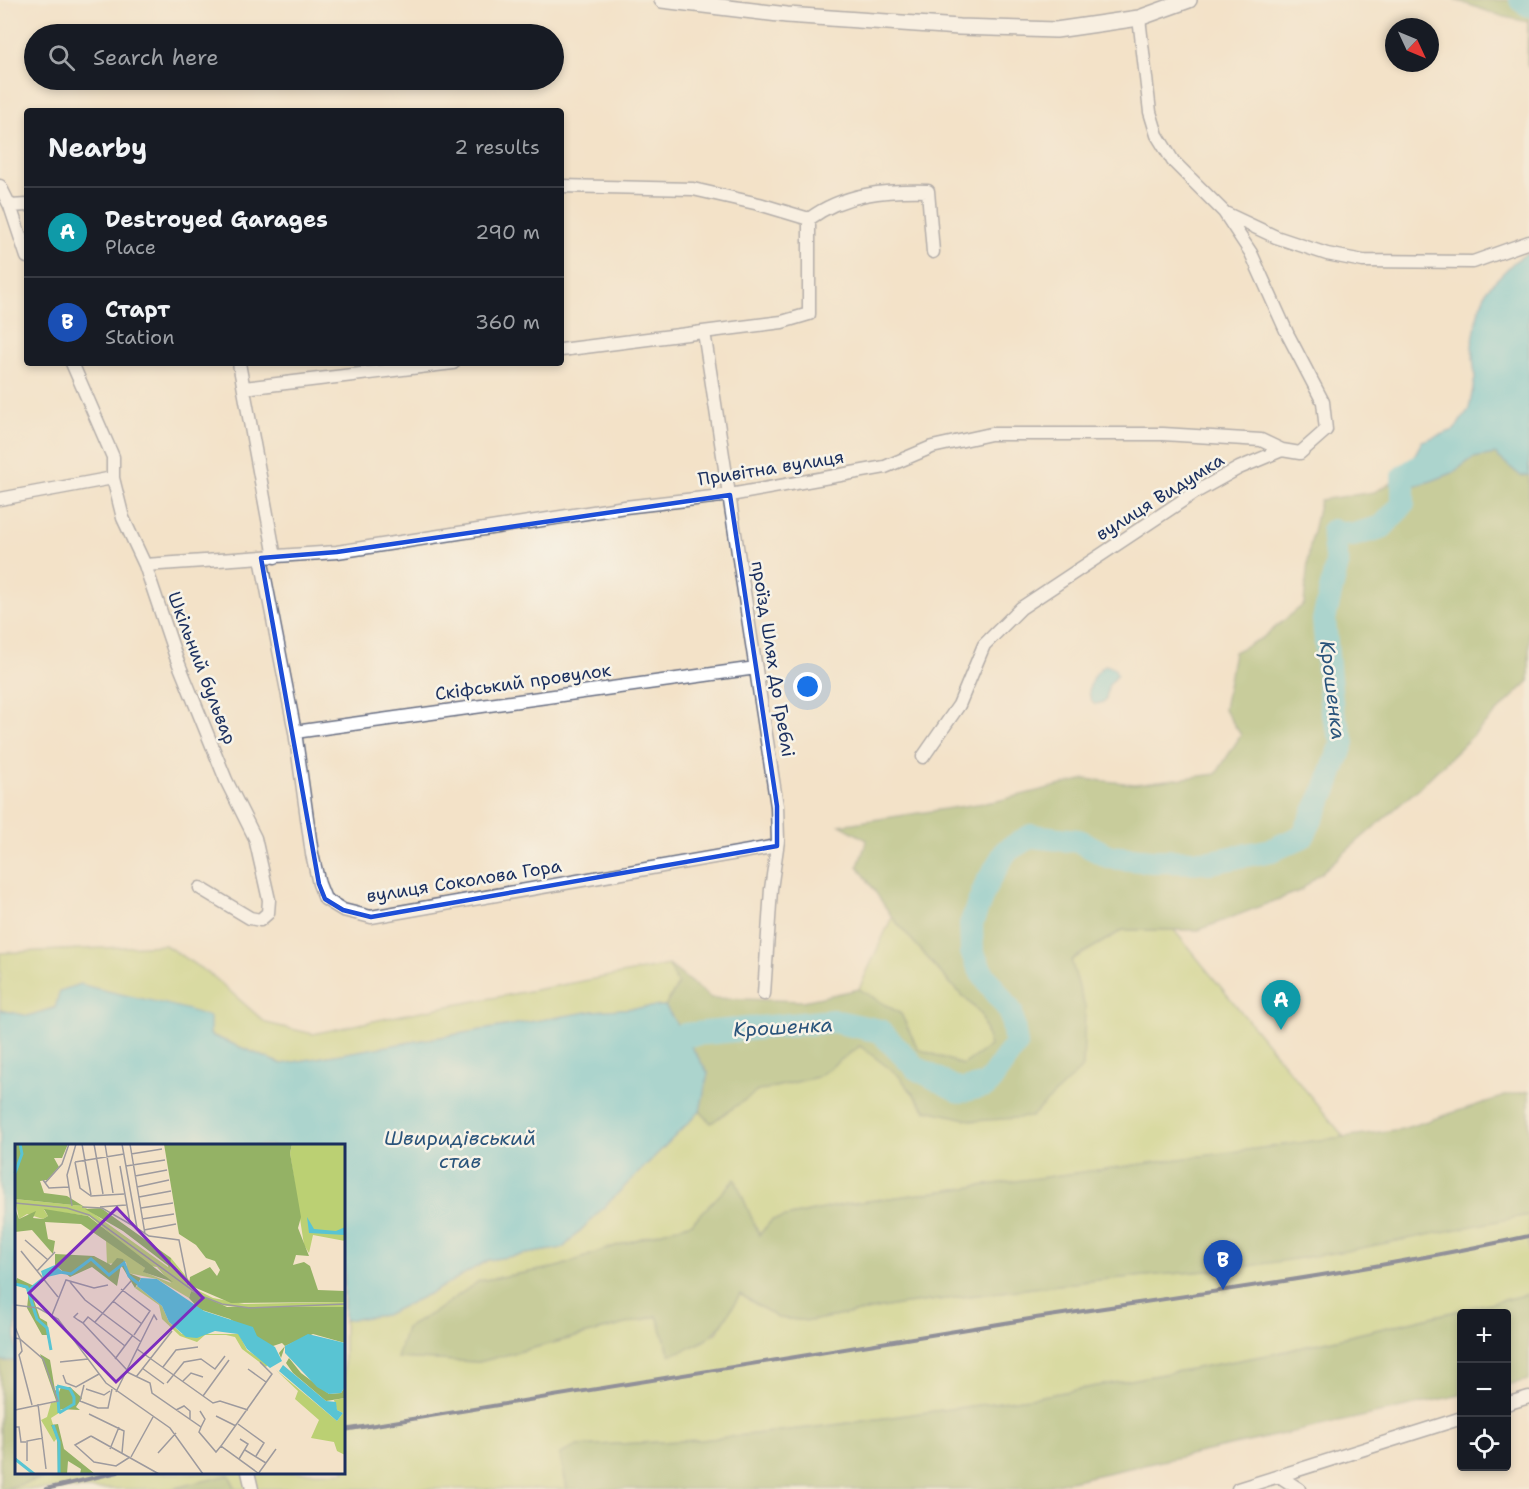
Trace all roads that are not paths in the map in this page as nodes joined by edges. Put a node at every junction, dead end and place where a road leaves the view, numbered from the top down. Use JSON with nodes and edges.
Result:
{"nodes":[{"id":1,"x":662,"y":0,"type":"edge"},
{"id":2,"x":1189,"y":0,"type":"edge"},
{"id":3,"x":1139,"y":18,"type":"junction"},
{"id":4,"x":564,"y":186,"type":"edge"},
{"id":5,"x":0,"y":187,"type":"edge"},
{"id":6,"x":24,"y":205,"type":"edge"},
{"id":7,"x":10,"y":206,"type":"junction"},
{"id":8,"x":1224,"y":212,"type":"junction"},
{"id":9,"x":809,"y":219,"type":"junction"},
{"id":10,"x":1527,"y":242,"type":"edge"},
{"id":11,"x":24,"y":247,"type":"edge"},
{"id":12,"x":933,"y":252,"type":"dead end"},
{"id":13,"x":704,"y":332,"type":"junction"},
{"id":14,"x":564,"y":350,"type":"edge"},
{"id":15,"x":73,"y":366,"type":"edge"},
{"id":16,"x":240,"y":366,"type":"edge"},
{"id":17,"x":428,"y":366,"type":"edge"},
{"id":18,"x":244,"y":388,"type":"junction"},
{"id":19,"x":1282,"y":450,"type":"junction"},
{"id":20,"x":113,"y":478,"type":"junction"},
{"id":21,"x":730,"y":495,"type":"junction"},
{"id":22,"x":0,"y":500,"type":"edge"},
{"id":23,"x":275,"y":557,"type":"junction"},
{"id":24,"x":261,"y":558,"type":"junction"},
{"id":25,"x":146,"y":565,"type":"junction"},
{"id":26,"x":756,"y":668,"type":"junction"},
{"id":27,"x":295,"y":732,"type":"junction"},
{"id":28,"x":922,"y":757,"type":"dead end"},
{"id":29,"x":777,"y":846,"type":"junction"},
{"id":30,"x":200,"y":888,"type":"dead end"},
{"id":31,"x":764,"y":994,"type":"dead end"},
{"id":32,"x":1529,"y":1396,"type":"edge"},
{"id":33,"x":1511,"y":1402,"type":"edge"},
{"id":34,"x":1457,"y":1419,"type":"edge"},
{"id":35,"x":248,"y":1474,"type":"edge"},
{"id":36,"x":1279,"y":1476,"type":"junction"},
{"id":37,"x":252,"y":1489,"type":"edge"},
{"id":38,"x":1238,"y":1489,"type":"edge"},
{"id":39,"x":1299,"y":1489,"type":"edge"}],
"edges":[{"from":1,"to":3,"type":"street"},
{"from":2,"to":3,"type":"street"},
{"from":3,"to":8,"type":"street","name":"вулиця Видумка"},
{"from":4,"to":9,"type":"street"},
{"from":5,"to":7,"type":"street"},
{"from":6,"to":7,"type":"street"},
{"from":7,"to":11,"type":"street"},
{"from":8,"to":10,"type":"street"},
{"from":8,"to":19,"type":"street","name":"вулиця Видумка"},
{"from":9,"to":12,"type":"street"},
{"from":9,"to":13,"type":"street"},
{"from":13,"to":14,"type":"street"},
{"from":13,"to":21,"type":"street","name":"проїзд Шлях До Греблі"},
{"from":15,"to":20,"type":"street","name":"Шкільний бульвар"},
{"from":16,"to":18,"type":"street"},
{"from":17,"to":18,"type":"street"},
{"from":18,"to":23,"type":"street"},
{"from":19,"to":21,"type":"street","name":"Привітна вулиця"},
{"from":19,"to":28,"type":"street","name":"вулиця Видумка"},
{"from":20,"to":22,"type":"street"},
{"from":20,"to":25,"type":"street","name":"Шкільний бульвар"},
{"from":21,"to":23,"type":"street","name":"Привітна вулиця"},
{"from":21,"to":26,"type":"street","name":"проїзд Шлях До Греблі"},
{"from":23,"to":24,"type":"street","name":"Привітна вулиця"},
{"from":24,"to":25,"type":"street","name":"Привітна вулиця"},
{"from":24,"to":27,"type":"street","name":"вулиця Соколова Гора"},
{"from":25,"to":30,"type":"street","name":"Шкільний бульвар"},
{"from":26,"to":27,"type":"street","name":"Скіфський провулок"},
{"from":26,"to":29,"type":"street","name":"проїзд Шлях До Греблі"},
{"from":27,"to":29,"type":"street","name":"вулиця Соколова Гора"},
{"from":29,"to":31,"type":"street","name":"проїзд Шлях До Греблі"},
{"from":32,"to":33,"type":"street"},
{"from":34,"to":36,"type":"street"},
{"from":35,"to":37,"type":"street"},
{"from":36,"to":38,"type":"street"},
{"from":36,"to":39,"type":"street"}]}
